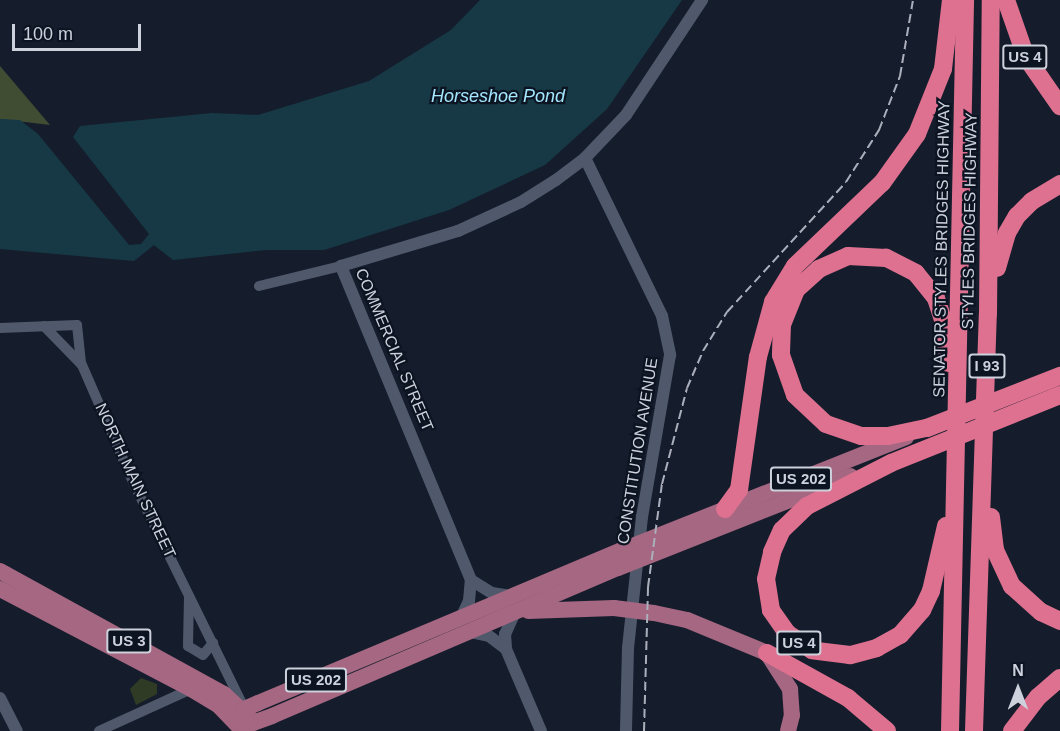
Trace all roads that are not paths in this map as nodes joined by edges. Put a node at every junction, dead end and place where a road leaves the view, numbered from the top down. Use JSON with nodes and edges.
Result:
{"nodes":[{"id":1,"x":702,"y":0,"type":"edge"},
{"id":2,"x":951,"y":0,"type":"edge"},
{"id":3,"x":964,"y":0,"type":"edge"},
{"id":4,"x":991,"y":0,"type":"edge"},
{"id":5,"x":1006,"y":0,"type":"edge"},
{"id":6,"x":1060,"y":106,"type":"edge"},
{"id":7,"x":585,"y":158,"type":"junction"},
{"id":8,"x":1060,"y":184,"type":"edge"},
{"id":9,"x":340,"y":266,"type":"junction"},
{"id":10,"x":259,"y":286,"type":"dead end"},
{"id":11,"x":988,"y":314,"type":"junction"},
{"id":12,"x":44,"y":326,"type":"junction"},
{"id":13,"x":0,"y":328,"type":"edge"},
{"id":14,"x":81,"y":365,"type":"junction"},
{"id":15,"x":1060,"y":376,"type":"edge"},
{"id":16,"x":1060,"y":395,"type":"edge"},
{"id":17,"x":1060,"y":402,"type":"edge"},
{"id":18,"x":1034,"y":406,"type":"junction"},
{"id":19,"x":933,"y":426,"type":"junction"},
{"id":20,"x":947,"y":446,"type":"junction"},
{"id":21,"x":891,"y":463,"type":"junction"},
{"id":22,"x":984,"y":469,"type":"junction"},
{"id":23,"x":954,"y":498,"type":"junction"},
{"id":24,"x":725,"y":509,"type":"junction"},
{"id":25,"x":675,"y":537,"type":"junction"},
{"id":26,"x":0,"y":571,"type":"edge"},
{"id":27,"x":471,"y":579,"type":"junction"},
{"id":28,"x":0,"y":589,"type":"edge"},
{"id":29,"x":189,"y":597,"type":"junction"},
{"id":30,"x":513,"y":604,"type":"junction"},
{"id":31,"x":1060,"y":621,"type":"edge"},
{"id":32,"x":464,"y":625,"type":"junction"},
{"id":33,"x":213,"y":643,"type":"junction"},
{"id":34,"x":506,"y":649,"type":"junction"},
{"id":35,"x":767,"y":653,"type":"junction"},
{"id":36,"x":1060,"y":678,"type":"edge"},
{"id":37,"x":191,"y":689,"type":"junction"},
{"id":38,"x":0,"y":698,"type":"edge"},
{"id":39,"x":247,"y":723,"type":"edge"},
{"id":40,"x":16,"y":731,"type":"edge"},
{"id":41,"x":99,"y":731,"type":"edge"},
{"id":42,"x":541,"y":731,"type":"edge"},
{"id":43,"x":626,"y":731,"type":"edge"},
{"id":44,"x":788,"y":731,"type":"edge"},
{"id":45,"x":887,"y":731,"type":"edge"},
{"id":46,"x":950,"y":731,"type":"edge"},
{"id":47,"x":974,"y":731,"type":"edge"},
{"id":48,"x":1012,"y":731,"type":"edge"}],
"edges":[{"from":1,"to":7,"type":"street","name":"COMMERCIAL STREET"},
{"from":2,"to":24,"type":"highway"},
{"from":3,"to":20,"type":"highway","name":"SENATOR STYLES BRIDGES HIGHWAY","number":"I 93"},
{"from":4,"to":11,"type":"highway","name":"STYLES BRIDGES HIGHWAY","number":"I 93"},
{"from":5,"to":6,"type":"highway","number":"US 4"},
{"from":7,"to":9,"type":"street","name":"COMMERCIAL STREET"},
{"from":7,"to":43,"type":"street","name":"CONSTITUTION AVENUE"},
{"from":8,"to":11,"type":"highway"},
{"from":9,"to":10,"type":"street"},
{"from":9,"to":27,"type":"street","name":"COMMERCIAL STREET"},
{"from":11,"to":22,"type":"highway","name":"STYLES BRIDGES HIGHWAY","number":"I 93"},
{"from":12,"to":13,"type":"street"},
{"from":12,"to":14,"type":"street","name":"NORTH MAIN STREET"},
{"from":12,"to":14,"type":"street","name":"NORTH MAIN STREET"},
{"from":14,"to":29,"type":"street","name":"NORTH MAIN STREET"},
{"from":15,"to":19,"type":"highway"},
{"from":16,"to":18,"type":"highway"},
{"from":17,"to":18,"type":"highway"},
{"from":18,"to":20,"type":"highway"},
{"from":19,"to":20,"type":"highway"},
{"from":19,"to":24,"type":"main road","number":"US 202"},
{"from":20,"to":21,"type":"highway"},
{"from":20,"to":23,"type":"highway","name":"SENATOR STYLES BRIDGES HIGHWAY","number":"I 93"},
{"from":21,"to":23,"type":"highway","number":"US 4"},
{"from":21,"to":25,"type":"main road","number":"US 202"},
{"from":22,"to":31,"type":"highway"},
{"from":22,"to":47,"type":"highway","name":"STYLES BRIDGES HIGHWAY","number":"I 93"},
{"from":23,"to":46,"type":"highway","number":"I 93"},
{"from":24,"to":25,"type":"main road","number":"US 202"},
{"from":25,"to":30,"type":"main road","number":"US 202"},
{"from":26,"to":39,"type":"main road","number":"US 3"},
{"from":27,"to":30,"type":"street"},
{"from":27,"to":32,"type":"street"},
{"from":28,"to":37,"type":"main road","number":"US 3"},
{"from":29,"to":33,"type":"street","name":"NORTH MAIN STREET"},
{"from":29,"to":33,"type":"street","name":"NORTH MAIN STREET"},
{"from":30,"to":32,"type":"main road","number":"US 202"},
{"from":30,"to":34,"type":"street"},
{"from":30,"to":35,"type":"main road"},
{"from":32,"to":34,"type":"street"},
{"from":32,"to":39,"type":"main road","number":"US 202"},
{"from":33,"to":39,"type":"street","name":"NORTH MAIN STREET"},
{"from":34,"to":42,"type":"street"},
{"from":35,"to":44,"type":"main road"},
{"from":35,"to":45,"type":"highway"},
{"from":36,"to":48,"type":"highway"},
{"from":37,"to":39,"type":"main road","number":"US 3"},
{"from":37,"to":41,"type":"street"},
{"from":38,"to":40,"type":"street"}]}
